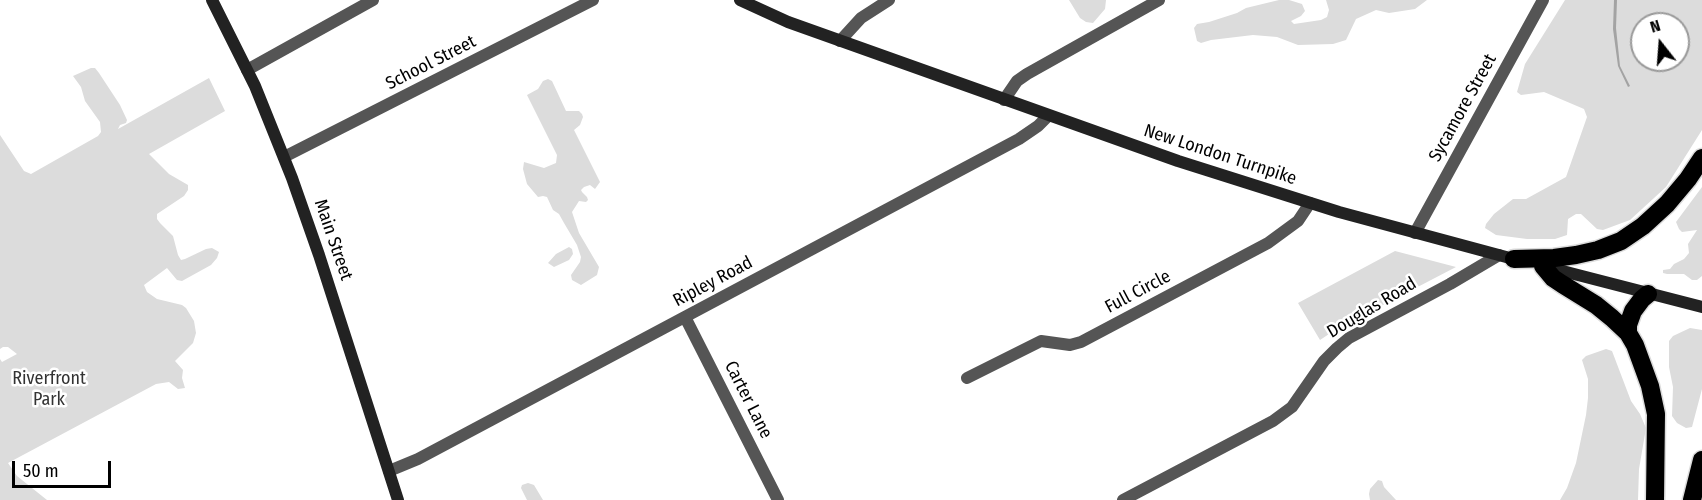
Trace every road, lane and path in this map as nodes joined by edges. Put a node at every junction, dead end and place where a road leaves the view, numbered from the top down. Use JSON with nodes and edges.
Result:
{"nodes":[{"id":1,"x":212,"y":0,"type":"edge"},
{"id":2,"x":373,"y":0,"type":"edge"},
{"id":3,"x":593,"y":0,"type":"edge"},
{"id":4,"x":740,"y":0,"type":"edge"},
{"id":5,"x":889,"y":0,"type":"edge"},
{"id":6,"x":1159,"y":0,"type":"edge"},
{"id":7,"x":1543,"y":0,"type":"edge"},
{"id":8,"x":840,"y":41,"type":"junction"},
{"id":9,"x":247,"y":70,"type":"junction"},
{"id":10,"x":1004,"y":100,"type":"junction"},
{"id":11,"x":1048,"y":116,"type":"junction"},
{"id":12,"x":284,"y":158,"type":"junction"},
{"id":13,"x":1702,"y":158,"type":"edge"},
{"id":14,"x":1310,"y":203,"type":"junction"},
{"id":15,"x":1415,"y":232,"type":"junction"},
{"id":16,"x":1507,"y":257,"type":"junction"},
{"id":17,"x":1543,"y":266,"type":"junction"},
{"id":18,"x":1648,"y":294,"type":"junction"},
{"id":19,"x":1702,"y":307,"type":"edge"},
{"id":20,"x":685,"y":317,"type":"junction"},
{"id":21,"x":1628,"y":333,"type":"junction"},
{"id":22,"x":967,"y":378,"type":"dead end"},
{"id":23,"x":1702,"y":460,"type":"edge"},
{"id":24,"x":389,"y":471,"type":"junction"},
{"id":25,"x":398,"y":500,"type":"edge"},
{"id":26,"x":778,"y":500,"type":"edge"},
{"id":27,"x":1123,"y":500,"type":"edge"},
{"id":28,"x":1655,"y":500,"type":"edge"},
{"id":29,"x":1692,"y":500,"type":"edge"}],
"edges":[{"from":1,"to":9,"type":"main road","name":"Main Street"},
{"from":2,"to":9,"type":"street"},
{"from":3,"to":12,"type":"street","name":"School Street"},
{"from":4,"to":8,"type":"main road","name":"New London Turnpike"},
{"from":5,"to":8,"type":"street"},
{"from":6,"to":10,"type":"street"},
{"from":7,"to":15,"type":"street","name":"Sycamore Street"},
{"from":8,"to":10,"type":"main road","name":"New London Turnpike"},
{"from":9,"to":12,"type":"main road","name":"Main Street"},
{"from":10,"to":11,"type":"main road","name":"New London Turnpike"},
{"from":11,"to":14,"type":"main road","name":"New London Turnpike"},
{"from":11,"to":20,"type":"street","name":"Ripley Road"},
{"from":12,"to":24,"type":"main road","name":"Main Street"},
{"from":13,"to":16,"type":"highway"},
{"from":14,"to":15,"type":"main road","name":"New London Turnpike"},
{"from":14,"to":22,"type":"street","name":"Full Circle"},
{"from":15,"to":16,"type":"main road","name":"New London Turnpike"},
{"from":16,"to":17,"type":"main road","name":"New London Turnpike"},
{"from":16,"to":27,"type":"street","name":"Douglas Road"},
{"from":17,"to":18,"type":"main road","name":"New London Turnpike"},
{"from":17,"to":21,"type":"highway"},
{"from":18,"to":19,"type":"main road","name":"New London Turnpike"},
{"from":18,"to":21,"type":"highway"},
{"from":20,"to":24,"type":"street","name":"Ripley Road"},
{"from":20,"to":26,"type":"street","name":"Carter Lane"},
{"from":21,"to":28,"type":"highway"},
{"from":23,"to":29,"type":"highway"},
{"from":24,"to":25,"type":"main road","name":"Main Street"}]}
